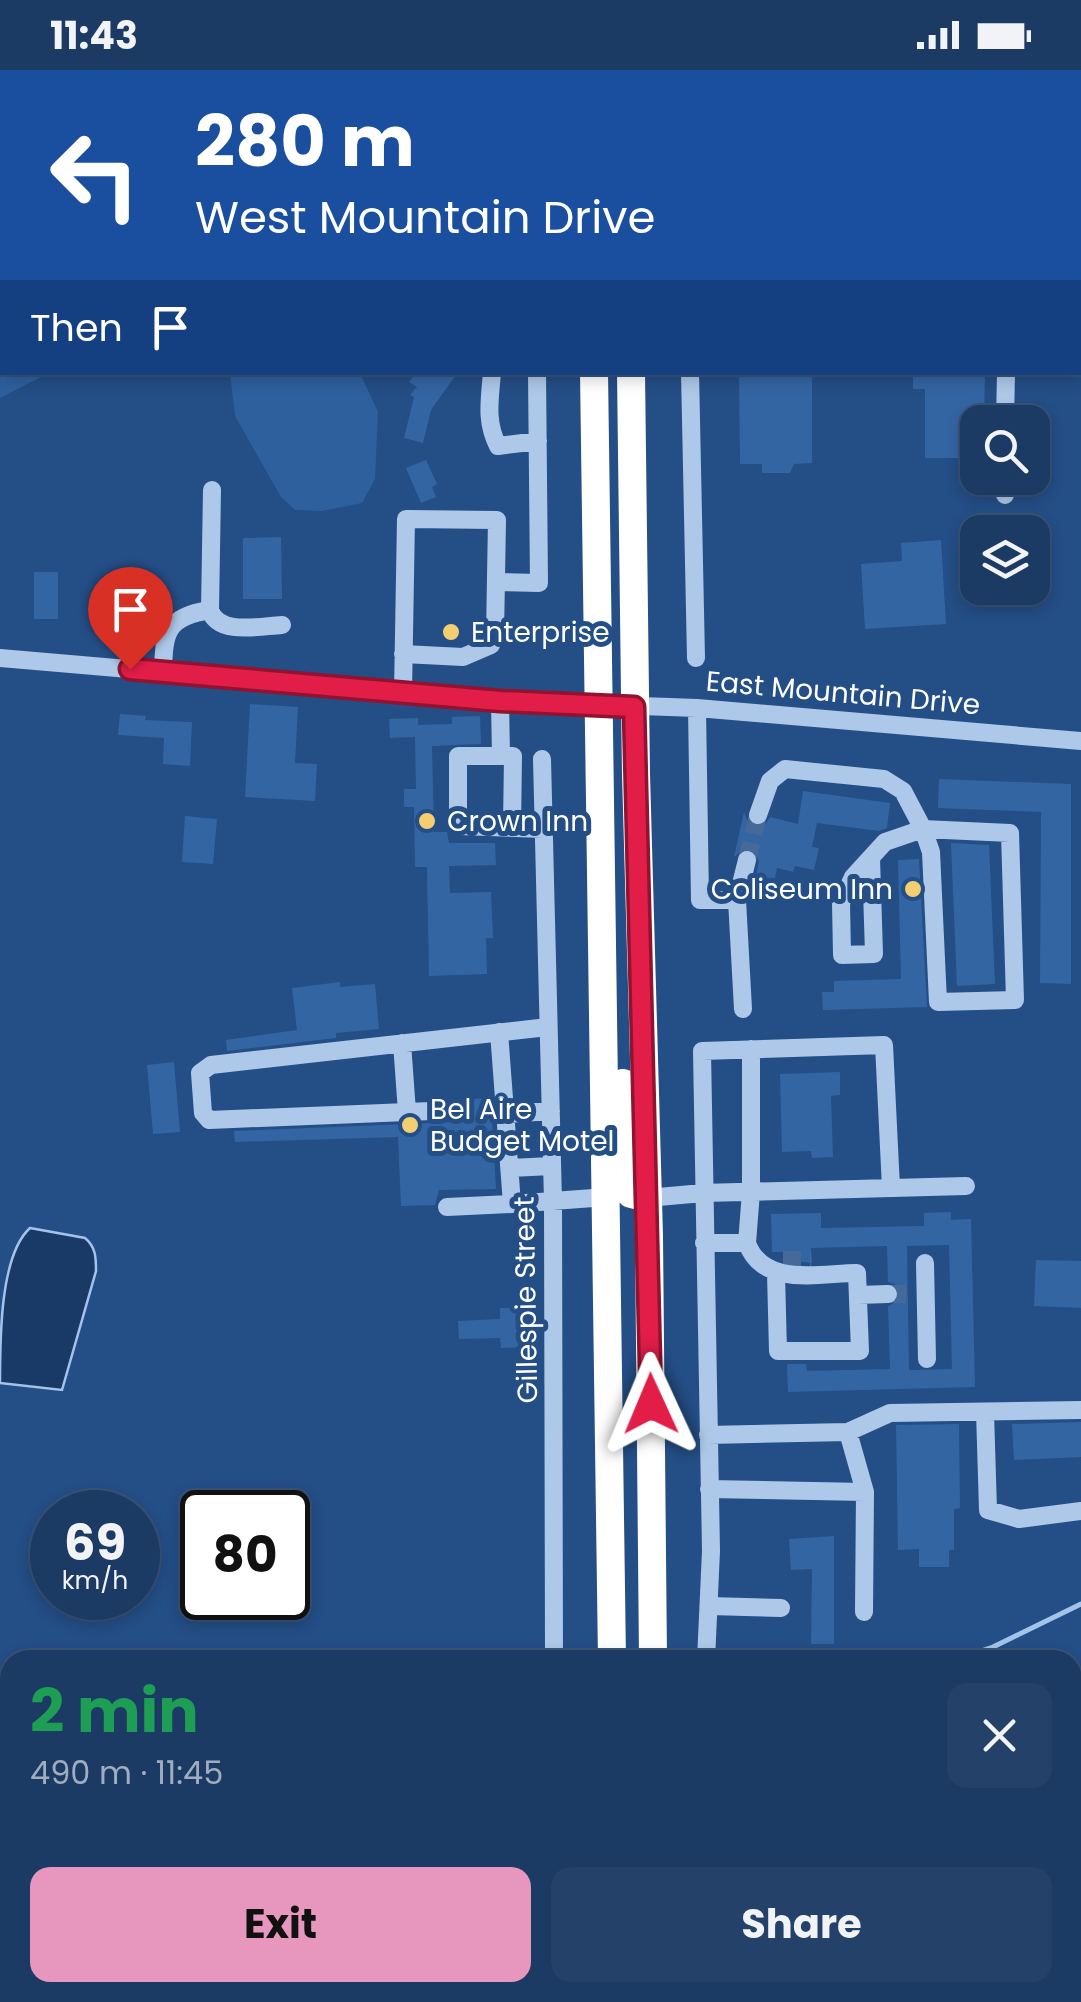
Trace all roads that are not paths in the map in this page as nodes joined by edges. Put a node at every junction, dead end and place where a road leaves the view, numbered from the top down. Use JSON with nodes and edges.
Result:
{"nodes":[{"id":1,"x":492,"y":375,"type":"edge"},
{"id":2,"x":537,"y":375,"type":"edge"},
{"id":3,"x":594,"y":375,"type":"edge"},
{"id":4,"x":631,"y":375,"type":"edge"},
{"id":5,"x":690,"y":375,"type":"edge"},
{"id":6,"x":1006,"y":375,"type":"edge"},
{"id":7,"x":1005,"y":405,"type":"edge"},
{"id":8,"x":538,"y":442,"type":"junction"},
{"id":9,"x":212,"y":490,"type":"dead end"},
{"id":10,"x":496,"y":582,"type":"junction"},
{"id":11,"x":210,"y":610,"type":"junction"},
{"id":12,"x":282,"y":626,"type":"dead end"},
{"id":13,"x":403,"y":654,"type":"junction"},
{"id":14,"x":0,"y":658,"type":"edge"},
{"id":15,"x":696,"y":658,"type":"dead end"},
{"id":16,"x":162,"y":672,"type":"junction"},
{"id":17,"x":403,"y":692,"type":"junction"},
{"id":18,"x":500,"y":701,"type":"junction"},
{"id":19,"x":600,"y":706,"type":"junction"},
{"id":20,"x":634,"y":707,"type":"junction"},
{"id":21,"x":697,"y":708,"type":"junction"},
{"id":22,"x":1081,"y":741,"type":"edge"},
{"id":23,"x":501,"y":756,"type":"junction"},
{"id":24,"x":542,"y":759,"type":"dead end"},
{"id":25,"x":758,"y":815,"type":"tunnel mouth"},
{"id":26,"x":512,"y":827,"type":"junction"},
{"id":27,"x":922,"y":828,"type":"junction"},
{"id":28,"x":544,"y":829,"type":"junction"},
{"id":29,"x":871,"y":858,"type":"junction"},
{"id":30,"x":746,"y":860,"type":"tunnel mouth"},
{"id":31,"x":604,"y":896,"type":"junction"},
{"id":32,"x":737,"y":900,"type":"junction"},
{"id":33,"x":742,"y":1009,"type":"dead end"},
{"id":34,"x":548,"y":1027,"type":"junction"},
{"id":35,"x":499,"y":1032,"type":"junction"},
{"id":36,"x":402,"y":1044,"type":"junction"},
{"id":37,"x":751,"y":1049,"type":"junction"},
{"id":38,"x":456,"y":1110,"type":"dead end"},
{"id":39,"x":551,"y":1111,"type":"junction"},
{"id":40,"x":407,"y":1112,"type":"junction"},
{"id":41,"x":506,"y":1114,"type":"junction"},
{"id":42,"x":552,"y":1166,"type":"junction"},
{"id":43,"x":510,"y":1168,"type":"junction"},
{"id":44,"x":966,"y":1186,"type":"dead end"},
{"id":45,"x":891,"y":1188,"type":"junction"},
{"id":46,"x":751,"y":1192,"type":"junction"},
{"id":47,"x":703,"y":1193,"type":"junction"},
{"id":48,"x":606,"y":1197,"type":"junction"},
{"id":49,"x":647,"y":1198,"type":"junction"},
{"id":50,"x":554,"y":1202,"type":"junction"},
{"id":51,"x":512,"y":1204,"type":"junction"},
{"id":52,"x":447,"y":1207,"type":"dead end"},
{"id":53,"x":704,"y":1243,"type":"junction"},
{"id":54,"x":747,"y":1243,"type":"junction"},
{"id":55,"x":812,"y":1260,"type":"tunnel mouth"},
{"id":56,"x":925,"y":1263,"type":"dead end"},
{"id":57,"x":776,"y":1268,"type":"junction"},
{"id":58,"x":827,"y":1273,"type":"junction"},
{"id":59,"x":888,"y":1294,"type":"tunnel mouth"},
{"id":60,"x":858,"y":1296,"type":"junction"},
{"id":61,"x":927,"y":1359,"type":"dead end"},
{"id":62,"x":1081,"y":1410,"type":"edge"},
{"id":63,"x":985,"y":1412,"type":"junction"},
{"id":64,"x":848,"y":1432,"type":"junction"},
{"id":65,"x":708,"y":1435,"type":"junction"},
{"id":66,"x":709,"y":1489,"type":"junction"},
{"id":67,"x":865,"y":1492,"type":"junction"},
{"id":68,"x":1081,"y":1511,"type":"edge"},
{"id":69,"x":708,"y":1606,"type":"junction"},
{"id":70,"x":780,"y":1608,"type":"dead end"},
{"id":71,"x":864,"y":1612,"type":"dead end"},
{"id":72,"x":554,"y":1650,"type":"edge"},
{"id":73,"x":612,"y":1650,"type":"edge"},
{"id":74,"x":653,"y":1650,"type":"edge"},
{"id":75,"x":706,"y":1650,"type":"edge"}],
"edges":[{"from":1,"to":8,"type":"street"},
{"from":2,"to":8,"type":"street"},
{"from":3,"to":19,"type":"highway"},
{"from":4,"to":20,"type":"highway"},
{"from":5,"to":15,"type":"street"},
{"from":6,"to":7,"type":"street"},
{"from":8,"to":10,"type":"street"},
{"from":9,"to":11,"type":"street"},
{"from":10,"to":13,"type":"street"},
{"from":10,"to":13,"type":"street"},
{"from":11,"to":12,"type":"street"},
{"from":11,"to":16,"type":"street"},
{"from":13,"to":17,"type":"street"},
{"from":14,"to":16,"type":"street","name":"East Mountain Drive"},
{"from":16,"to":17,"type":"street","name":"East Mountain Drive"},
{"from":17,"to":18,"type":"street","name":"East Mountain Drive"},
{"from":18,"to":19,"type":"street","name":"East Mountain Drive"},
{"from":18,"to":23,"type":"street"},
{"from":19,"to":20,"type":"street","name":"East Mountain Drive"},
{"from":19,"to":31,"type":"highway"},
{"from":20,"to":21,"type":"street","name":"East Mountain Drive"},
{"from":20,"to":49,"type":"highway"},
{"from":21,"to":22,"type":"street","name":"East Mountain Drive"},
{"from":21,"to":32,"type":"street"},
{"from":23,"to":26,"type":"street"},
{"from":23,"to":26,"type":"street"},
{"from":24,"to":28,"type":"street","name":"Gillespie Street"},
{"from":25,"to":27,"type":"street"},
{"from":26,"to":28,"type":"street"},
{"from":27,"to":27,"type":"street"},
{"from":27,"to":29,"type":"street"},
{"from":28,"to":34,"type":"street","name":"Gillespie Street"},
{"from":29,"to":29,"type":"street"},
{"from":30,"to":32,"type":"street"},
{"from":31,"to":48,"type":"highway"},
{"from":31,"to":49,"type":"highway"},
{"from":32,"to":33,"type":"street"},
{"from":34,"to":35,"type":"street"},
{"from":34,"to":39,"type":"street","name":"Gillespie Street"},
{"from":35,"to":36,"type":"street"},
{"from":35,"to":41,"type":"street"},
{"from":36,"to":40,"type":"street"},
{"from":36,"to":40,"type":"street"},
{"from":37,"to":45,"type":"street"},
{"from":37,"to":46,"type":"street"},
{"from":37,"to":47,"type":"street"},
{"from":38,"to":40,"type":"street"},
{"from":39,"to":41,"type":"street"},
{"from":39,"to":42,"type":"street","name":"Gillespie Street"},
{"from":41,"to":43,"type":"street"},
{"from":42,"to":43,"type":"street"},
{"from":42,"to":50,"type":"street","name":"Gillespie Street"},
{"from":43,"to":51,"type":"street"},
{"from":44,"to":45,"type":"street"},
{"from":45,"to":46,"type":"street"},
{"from":46,"to":47,"type":"street"},
{"from":46,"to":54,"type":"street"},
{"from":47,"to":49,"type":"street"},
{"from":47,"to":53,"type":"street"},
{"from":48,"to":50,"type":"street"},
{"from":48,"to":73,"type":"highway"},
{"from":49,"to":74,"type":"highway"},
{"from":50,"to":51,"type":"street"},
{"from":50,"to":72,"type":"street","name":"Gillespie Street"},
{"from":51,"to":52,"type":"street"},
{"from":53,"to":54,"type":"street"},
{"from":53,"to":65,"type":"street"},
{"from":54,"to":57,"type":"street"},
{"from":55,"to":58,"type":"street"},
{"from":56,"to":61,"type":"street"},
{"from":57,"to":58,"type":"street"},
{"from":57,"to":60,"type":"street"},
{"from":58,"to":60,"type":"street"},
{"from":59,"to":60,"type":"street"},
{"from":62,"to":63,"type":"street"},
{"from":63,"to":64,"type":"street"},
{"from":63,"to":68,"type":"street"},
{"from":64,"to":65,"type":"street"},
{"from":64,"to":67,"type":"street"},
{"from":65,"to":66,"type":"street"},
{"from":66,"to":67,"type":"street"},
{"from":66,"to":69,"type":"street"},
{"from":67,"to":71,"type":"street"},
{"from":69,"to":70,"type":"street"},
{"from":69,"to":75,"type":"street"}]}
